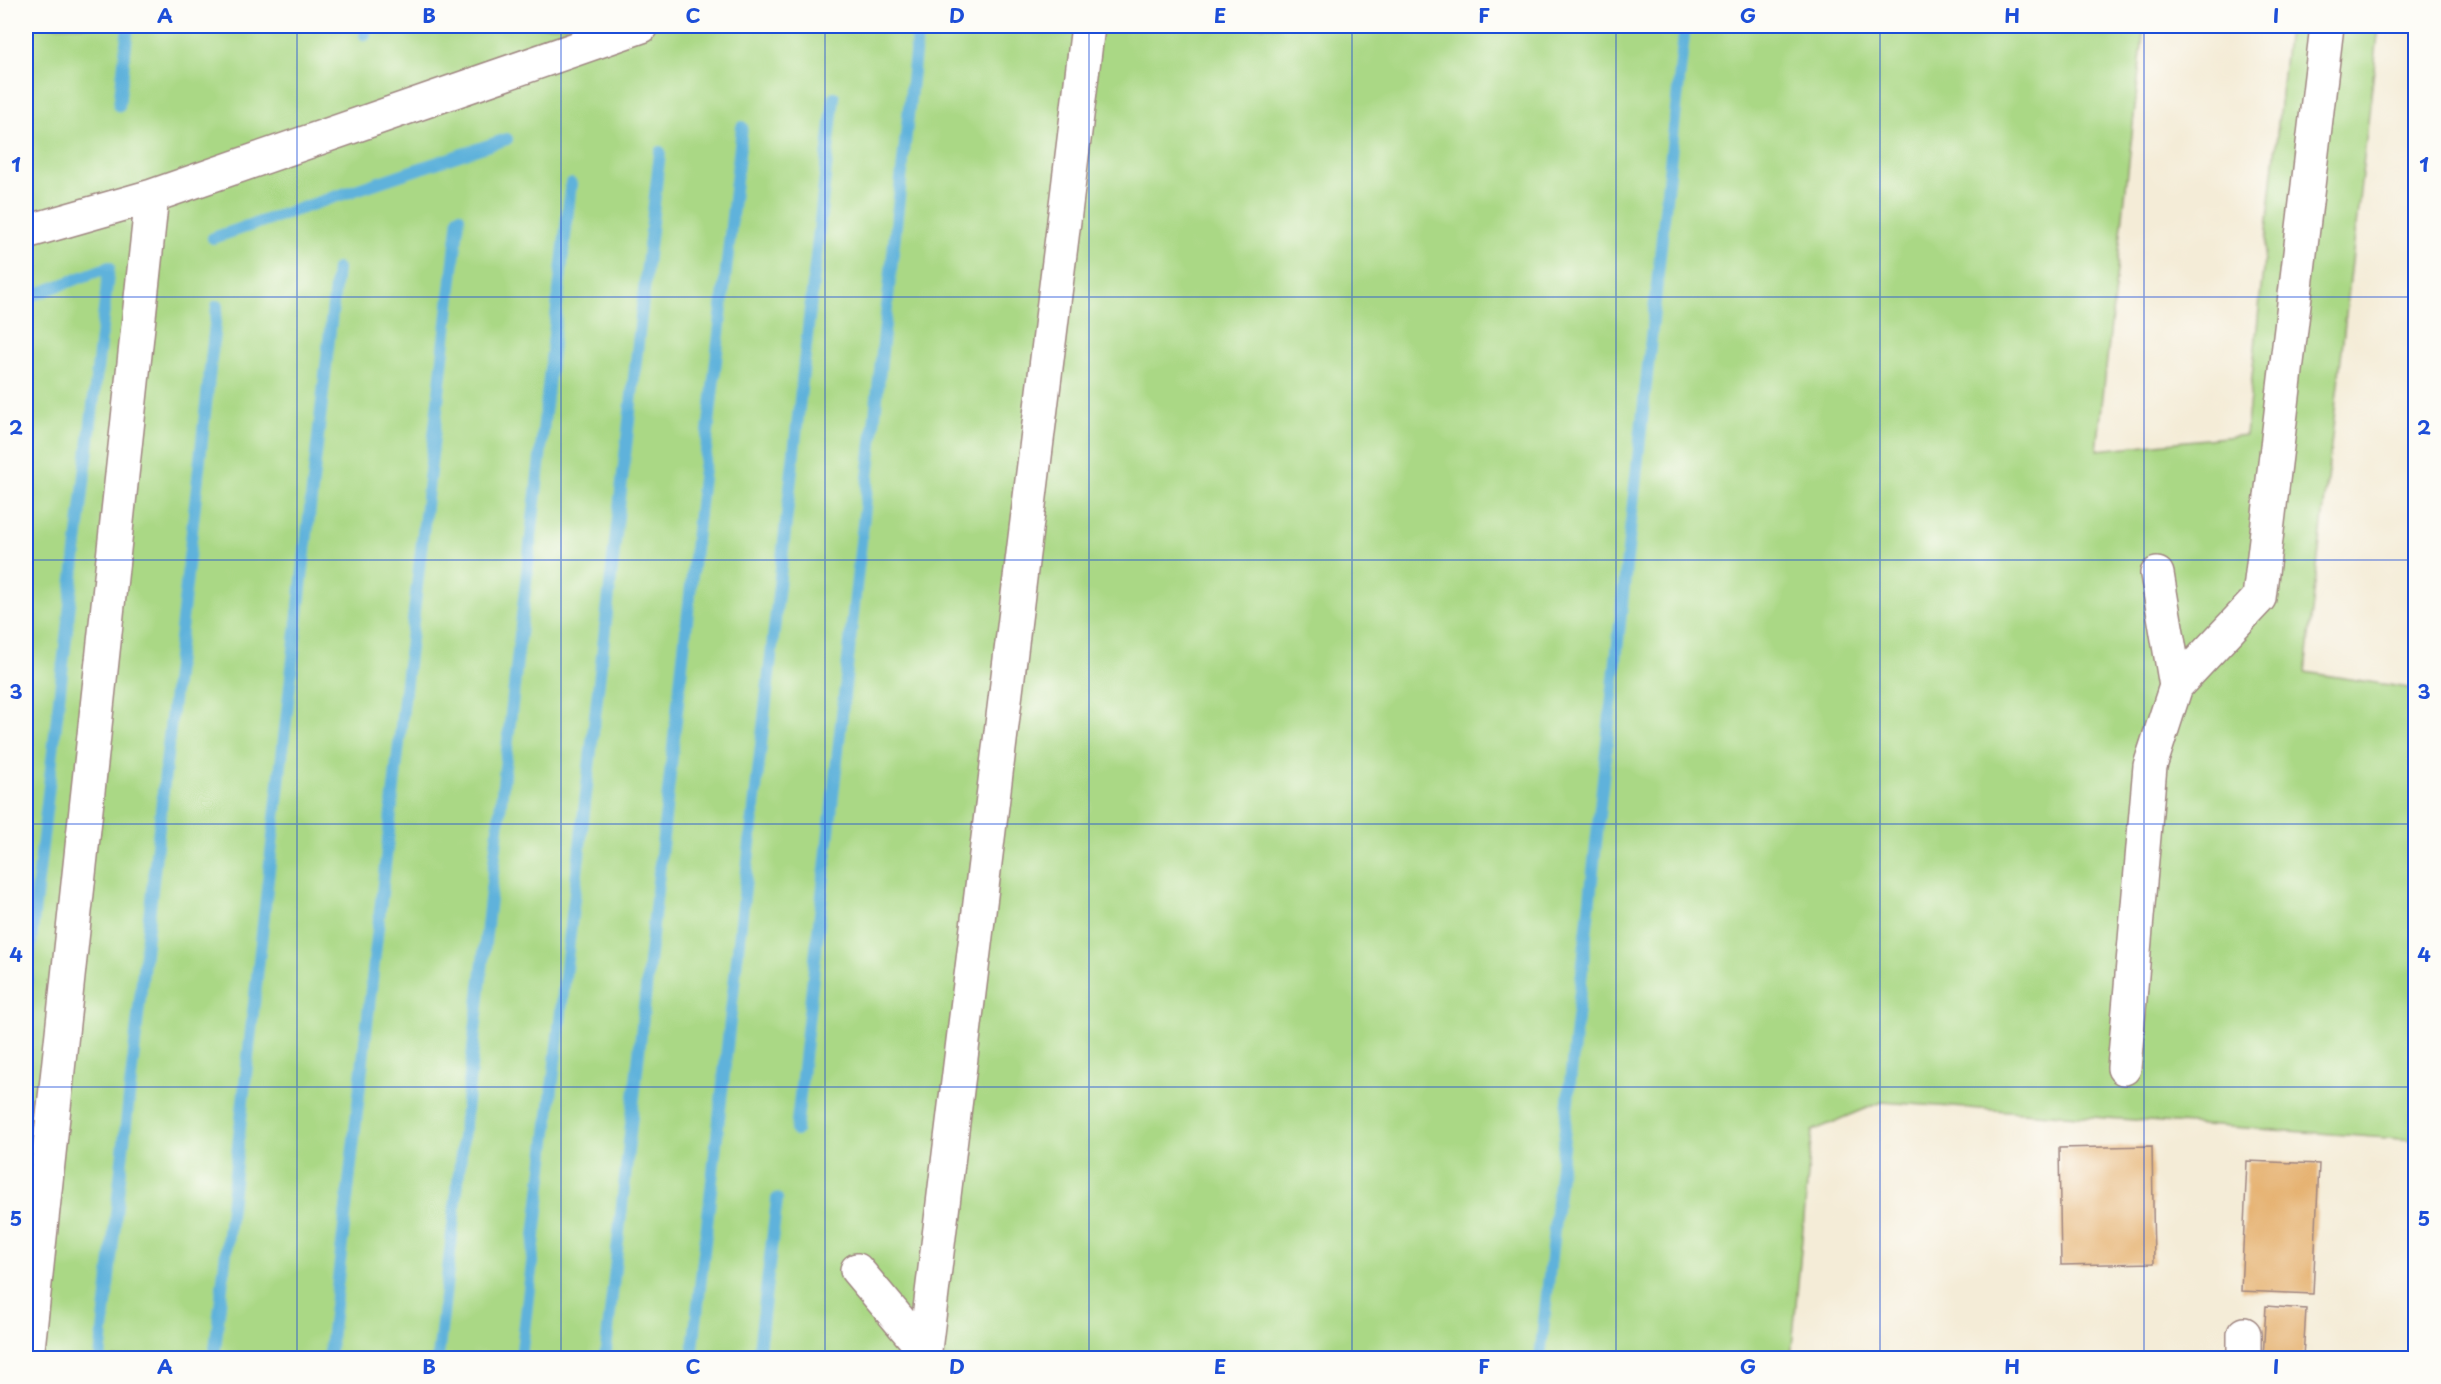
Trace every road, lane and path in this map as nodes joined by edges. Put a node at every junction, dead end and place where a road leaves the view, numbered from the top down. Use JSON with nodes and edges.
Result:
{"nodes":[{"id":1,"x":642,"y":26,"type":"edge"},
{"id":2,"x":1088,"y":26,"type":"edge"},
{"id":3,"x":2328,"y":26,"type":"edge"},
{"id":4,"x":152,"y":196,"type":"junction"},
{"id":5,"x":26,"y":232,"type":"edge"},
{"id":6,"x":2157,"y":574,"type":"dead end"},
{"id":7,"x":2176,"y":686,"type":"junction"},
{"id":8,"x":2124,"y":1068,"type":"dead end"},
{"id":9,"x":857,"y":1270,"type":"dead end"},
{"id":10,"x":924,"y":1355,"type":"edge"},
{"id":11,"x":27,"y":1359,"type":"edge"}],
"edges":[{"from":1,"to":4,"type":"lane"},
{"from":2,"to":10,"type":"lane"},
{"from":3,"to":7,"type":"lane"},
{"from":4,"to":5,"type":"lane"},
{"from":4,"to":11,"type":"lane"},
{"from":6,"to":7,"type":"lane"},
{"from":7,"to":8,"type":"lane"},
{"from":9,"to":10,"type":"lane"}]}
